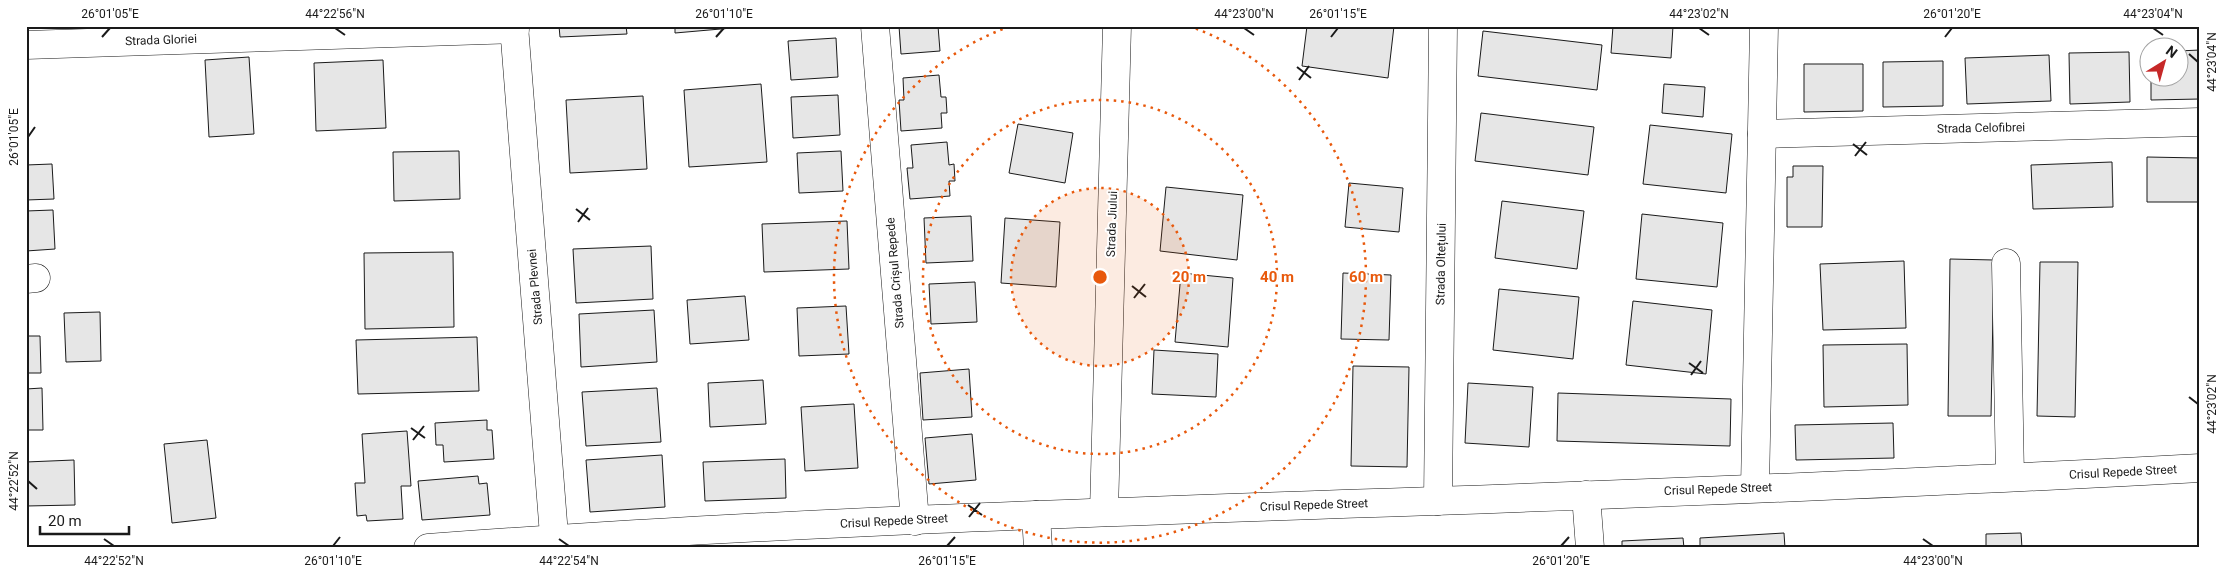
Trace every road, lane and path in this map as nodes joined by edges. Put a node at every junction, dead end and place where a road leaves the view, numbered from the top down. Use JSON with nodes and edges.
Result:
{"nodes":[{"id":1,"x":875,"y":26,"type":"edge"},
{"id":2,"x":1118,"y":26,"type":"edge"},
{"id":3,"x":1443,"y":26,"type":"edge"},
{"id":4,"x":1764,"y":26,"type":"edge"},
{"id":5,"x":514,"y":28,"type":"edge"},
{"id":6,"x":26,"y":45,"type":"edge"},
{"id":7,"x":2200,"y":122,"type":"edge"},
{"id":8,"x":1762,"y":134,"type":"junction"},
{"id":9,"x":2006,"y":263,"type":"dead end"},
{"id":10,"x":2200,"y":468,"type":"edge"},
{"id":11,"x":2010,"y":477,"type":"junction"},
{"id":12,"x":1755,"y":488,"type":"junction"},
{"id":13,"x":1586,"y":495,"type":"junction"},
{"id":14,"x":1438,"y":501,"type":"junction"},
{"id":15,"x":1104,"y":512,"type":"junction"},
{"id":16,"x":1036,"y":515,"type":"junction"},
{"id":17,"x":915,"y":520,"type":"junction"},
{"id":18,"x":764,"y":537,"type":"edge"},
{"id":19,"x":555,"y":543,"type":"edge"},
{"id":20,"x":428,"y":548,"type":"edge"},
{"id":21,"x":1038,"y":548,"type":"edge"},
{"id":22,"x":1590,"y":548,"type":"edge"}],
"edges":[{"from":1,"to":17,"type":"street","name":"Strada Crișul Repede"},
{"from":2,"to":15,"type":"street","name":"Strada Jiului"},
{"from":3,"to":14,"type":"street","name":"Strada Oltețului"},
{"from":4,"to":8,"type":"street"},
{"from":5,"to":6,"type":"street","name":"Strada Gloriei"},
{"from":5,"to":19,"type":"street","name":"Strada Plevnei"},
{"from":7,"to":8,"type":"street","name":"Strada Celofibrei"},
{"from":8,"to":12,"type":"street"},
{"from":9,"to":11,"type":"street"},
{"from":10,"to":11,"type":"street","name":"Crisul Repede Street"},
{"from":11,"to":12,"type":"street","name":"Crisul Repede Street"},
{"from":12,"to":13,"type":"street","name":"Crisul Repede Street"},
{"from":13,"to":14,"type":"street","name":"Crisul Repede Street"},
{"from":13,"to":22,"type":"street"},
{"from":14,"to":15,"type":"street","name":"Crisul Repede Street"},
{"from":15,"to":16,"type":"street","name":"Crisul Repede Street"},
{"from":16,"to":17,"type":"street","name":"Crisul Repede Street"},
{"from":16,"to":21,"type":"street"},
{"from":17,"to":18,"type":"street","name":"Crisul Repede Street"},
{"from":18,"to":19,"type":"street","name":"Crisul Repede Street"},
{"from":19,"to":20,"type":"street","name":"Crisul Repede Street"}]}
